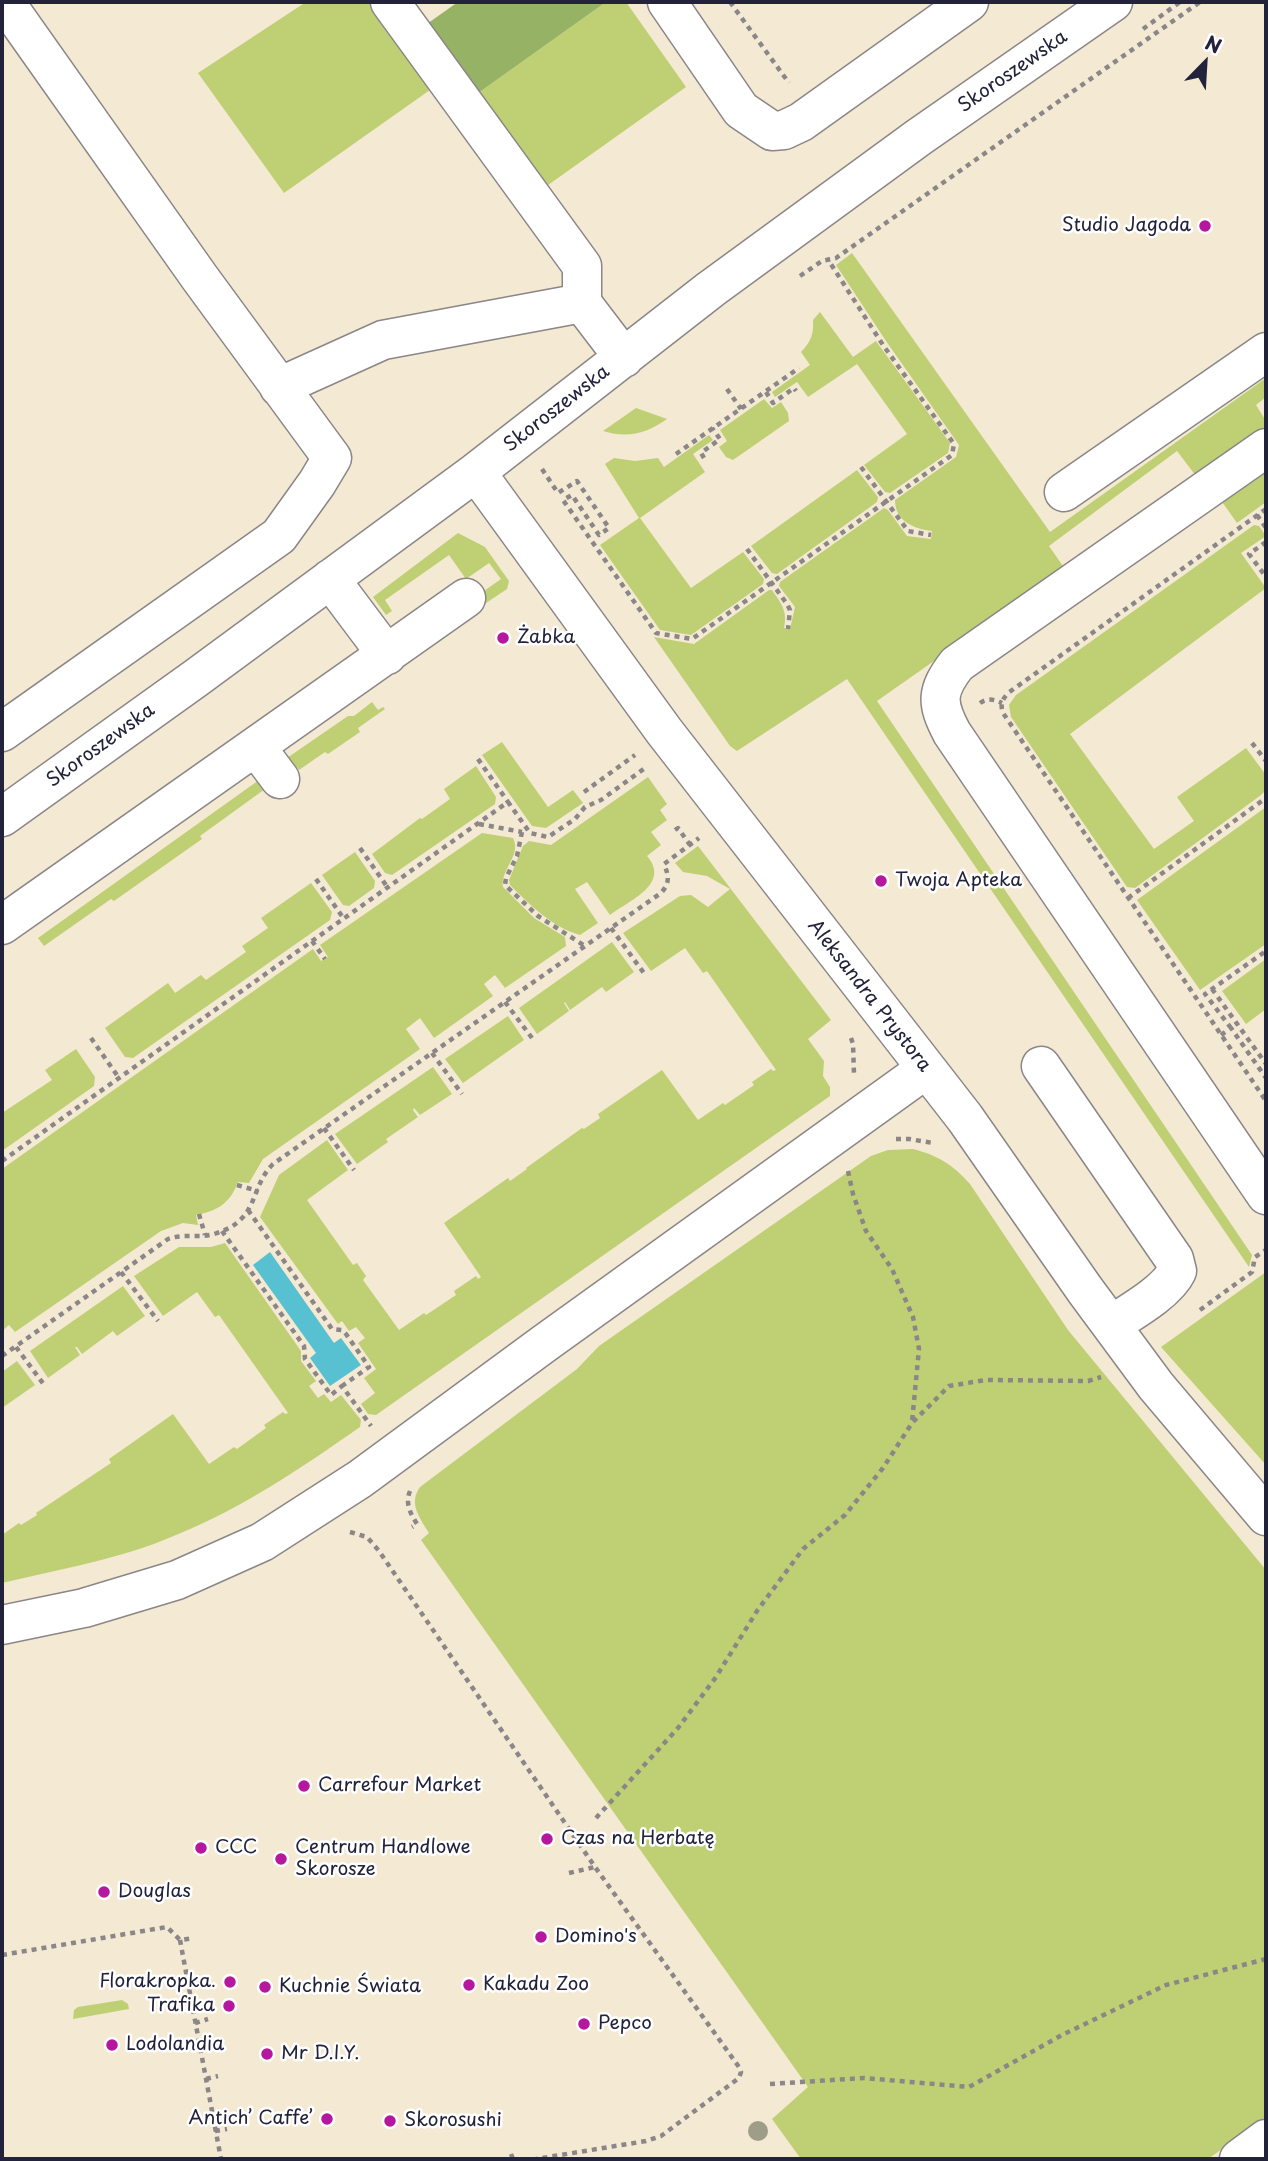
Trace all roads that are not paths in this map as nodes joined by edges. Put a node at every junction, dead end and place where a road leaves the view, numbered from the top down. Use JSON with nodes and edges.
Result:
{"nodes":[{"id":1,"x":5,"y":2,"type":"edge"},
{"id":2,"x":390,"y":2,"type":"edge"},
{"id":3,"x":667,"y":2,"type":"edge"},
{"id":4,"x":969,"y":2,"type":"edge"},
{"id":5,"x":1113,"y":2,"type":"edge"},
{"id":6,"x":582,"y":303,"type":"junction"},
{"id":7,"x":1266,"y":352,"type":"edge"},
{"id":8,"x":624,"y":358,"type":"junction"},
{"id":9,"x":279,"y":387,"type":"junction"},
{"id":10,"x":1266,"y":448,"type":"edge"},
{"id":11,"x":476,"y":472,"type":"junction"},
{"id":12,"x":1064,"y":492,"type":"dead end"},
{"id":13,"x":330,"y":579,"type":"junction"},
{"id":14,"x":467,"y":598,"type":"dead end"},
{"id":15,"x":387,"y":655,"type":"junction"},
{"id":16,"x":2,"y":732,"type":"edge"},
{"id":17,"x":256,"y":747,"type":"junction"},
{"id":18,"x":280,"y":779,"type":"dead end"},
{"id":19,"x":2,"y":817,"type":"edge"},
{"id":20,"x":2,"y":925,"type":"edge"},
{"id":21,"x":1041,"y":1066,"type":"dead end"},
{"id":22,"x":926,"y":1069,"type":"junction"},
{"id":23,"x":1266,"y":1195,"type":"edge"},
{"id":24,"x":1111,"y":1325,"type":"junction"},
{"id":25,"x":1266,"y":1516,"type":"edge"},
{"id":26,"x":2,"y":1625,"type":"edge"},
{"id":27,"x":1266,"y":2139,"type":"edge"},
{"id":28,"x":1239,"y":2159,"type":"edge"}],
"edges":[{"from":1,"to":9,"type":"street"},
{"from":2,"to":6,"type":"street"},
{"from":3,"to":4,"type":"street"},
{"from":5,"to":8,"type":"street","name":"Skoroszewska"},
{"from":6,"to":8,"type":"street"},
{"from":6,"to":9,"type":"street"},
{"from":7,"to":12,"type":"street"},
{"from":8,"to":11,"type":"street","name":"Skoroszewska"},
{"from":9,"to":16,"type":"street"},
{"from":10,"to":23,"type":"street"},
{"from":11,"to":13,"type":"street","name":"Skoroszewska"},
{"from":11,"to":22,"type":"street","name":"Aleksandra Prystora"},
{"from":13,"to":15,"type":"street"},
{"from":13,"to":19,"type":"street","name":"Skoroszewska"},
{"from":14,"to":15,"type":"street"},
{"from":15,"to":17,"type":"street"},
{"from":17,"to":18,"type":"street"},
{"from":17,"to":20,"type":"street"},
{"from":21,"to":24,"type":"street"},
{"from":22,"to":24,"type":"street","name":"Aleksandra Prystora"},
{"from":22,"to":26,"type":"street"},
{"from":24,"to":25,"type":"street","name":"Aleksandra Prystora"},
{"from":27,"to":28,"type":"street"}]}
